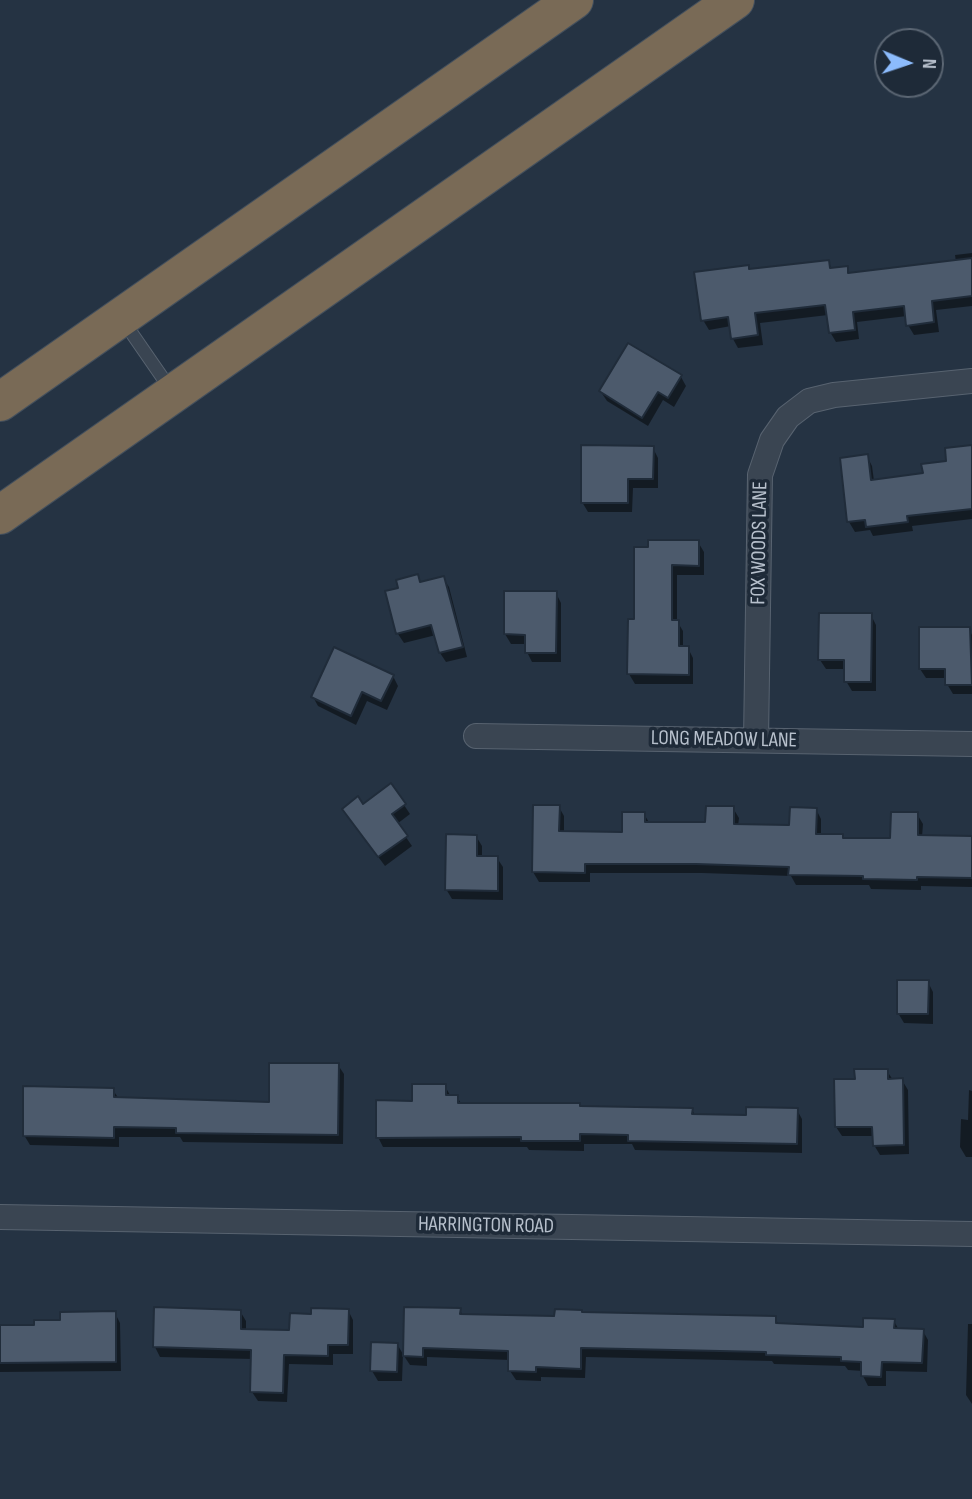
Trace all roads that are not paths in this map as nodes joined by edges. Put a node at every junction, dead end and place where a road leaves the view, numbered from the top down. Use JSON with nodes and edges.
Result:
{"nodes":[{"id":1,"x":574,"y":0,"type":"edge"},
{"id":2,"x":735,"y":0,"type":"edge"},
{"id":3,"x":121,"y":317,"type":"junction"},
{"id":4,"x":972,"y":382,"type":"edge"},
{"id":5,"x":174,"y":393,"type":"junction"},
{"id":6,"x":0,"y":402,"type":"edge"},
{"id":7,"x":0,"y":515,"type":"edge"},
{"id":8,"x":476,"y":736,"type":"dead end"},
{"id":9,"x":756,"y":740,"type":"junction"},
{"id":10,"x":972,"y":744,"type":"edge"},
{"id":11,"x":0,"y":1217,"type":"edge"},
{"id":12,"x":972,"y":1234,"type":"edge"}],
"edges":[{"from":1,"to":3,"type":"highway"},
{"from":2,"to":5,"type":"highway"},
{"from":3,"to":5,"type":"lane"},
{"from":3,"to":6,"type":"highway"},
{"from":4,"to":9,"type":"street","name":"FOX WOODS LANE"},
{"from":5,"to":7,"type":"highway"},
{"from":8,"to":9,"type":"street","name":"LONG MEADOW LANE"},
{"from":9,"to":10,"type":"street","name":"LONG MEADOW LANE"},
{"from":11,"to":12,"type":"street","name":"HARRINGTON ROAD"}]}
